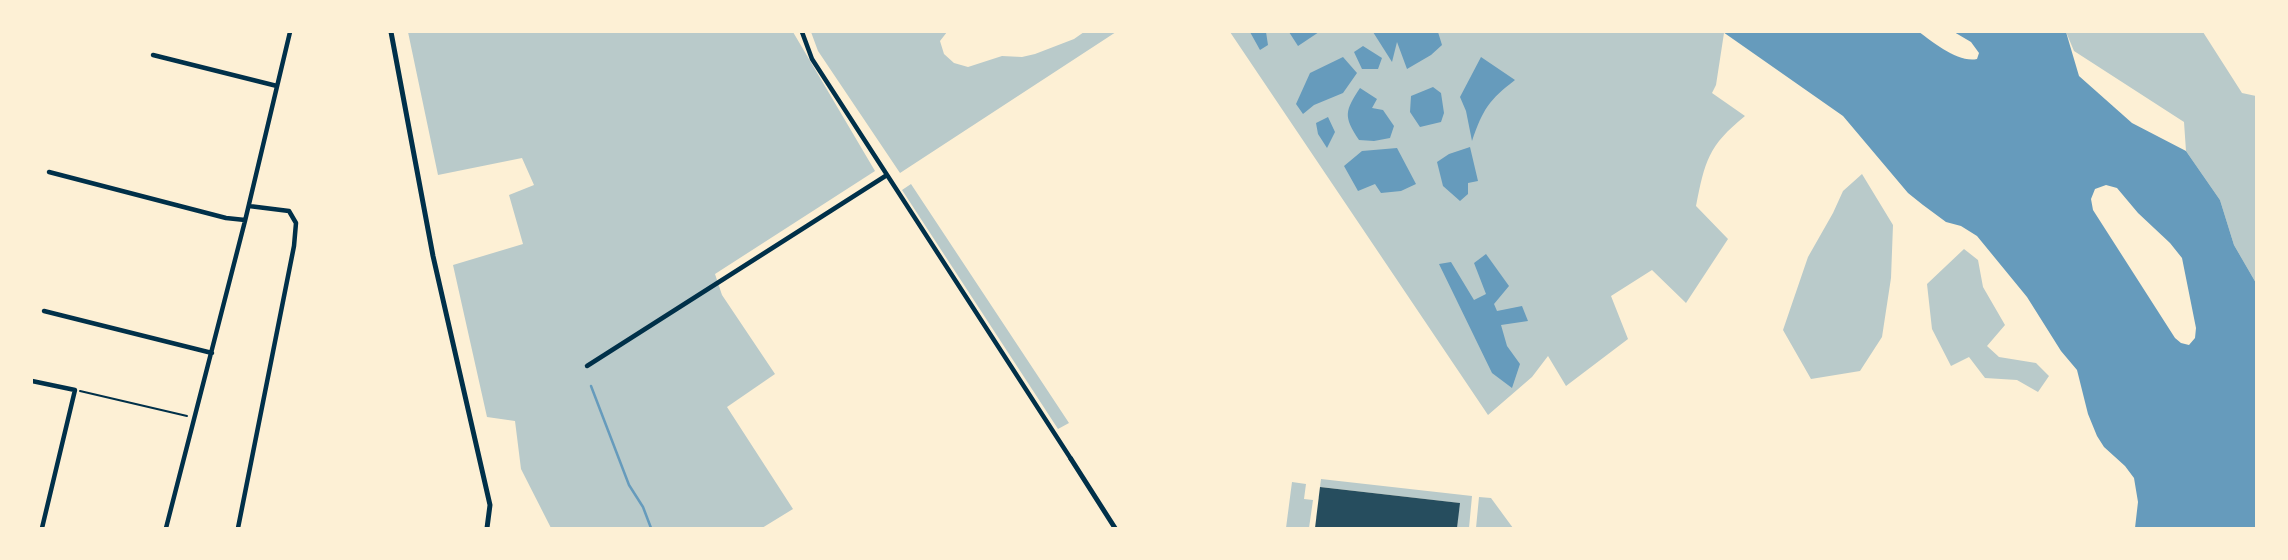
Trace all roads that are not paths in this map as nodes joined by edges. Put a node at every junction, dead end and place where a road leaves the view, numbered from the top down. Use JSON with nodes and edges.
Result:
{"nodes":[{"id":1,"x":290,"y":32,"type":"edge"},
{"id":2,"x":391,"y":32,"type":"edge"},
{"id":3,"x":802,"y":32,"type":"edge"},
{"id":4,"x":153,"y":55,"type":"dead end"},
{"id":5,"x":277,"y":86,"type":"junction"},
{"id":6,"x":49,"y":172,"type":"dead end"},
{"id":7,"x":887,"y":175,"type":"junction"},
{"id":8,"x":248,"y":206,"type":"junction"},
{"id":9,"x":245,"y":220,"type":"junction"},
{"id":10,"x":44,"y":311,"type":"dead end"},
{"id":11,"x":212,"y":353,"type":"junction"},
{"id":12,"x":587,"y":366,"type":"dead end"},
{"id":13,"x":32,"y":381,"type":"edge"},
{"id":14,"x":1071,"y":459,"type":"joint"},
{"id":15,"x":42,"y":528,"type":"edge"},
{"id":16,"x":166,"y":528,"type":"edge"},
{"id":17,"x":238,"y":528,"type":"edge"},
{"id":18,"x":486,"y":528,"type":"edge"},
{"id":19,"x":1115,"y":528,"type":"edge"}],
"edges":[{"from":1,"to":5,"type":"street"},
{"from":2,"to":18,"type":"street"},
{"from":3,"to":7,"type":"street"},
{"from":4,"to":5,"type":"street"},
{"from":5,"to":8,"type":"street"},
{"from":6,"to":9,"type":"street"},
{"from":7,"to":12,"type":"street"},
{"from":7,"to":14,"type":"street"},
{"from":8,"to":9,"type":"street"},
{"from":8,"to":17,"type":"street"},
{"from":9,"to":11,"type":"street"},
{"from":10,"to":11,"type":"street"},
{"from":11,"to":16,"type":"street"},
{"from":13,"to":15,"type":"street"},
{"from":14,"to":19,"type":"street"}]}
